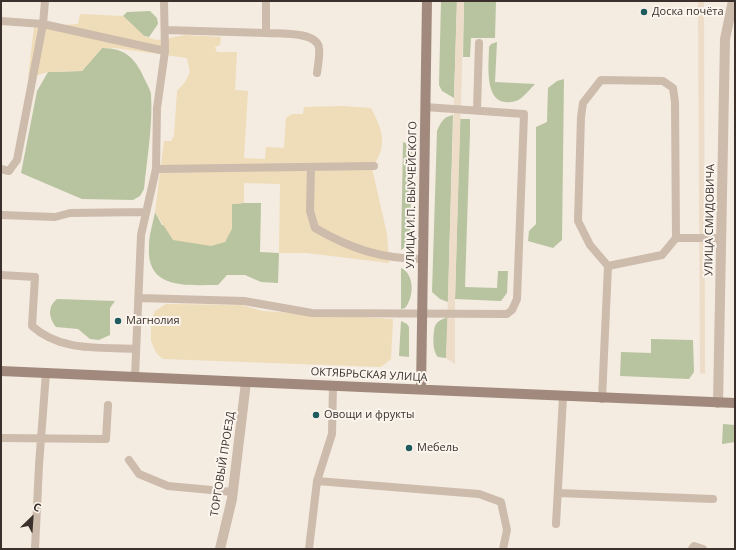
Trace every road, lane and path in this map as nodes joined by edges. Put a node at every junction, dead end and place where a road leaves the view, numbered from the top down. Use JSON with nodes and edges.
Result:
{"nodes":[{"id":1,"x":45,"y":1,"type":"edge"},
{"id":2,"x":164,"y":1,"type":"edge"},
{"id":3,"x":266,"y":1,"type":"edge"},
{"id":4,"x":427,"y":1,"type":"edge"},
{"id":5,"x":733,"y":1,"type":"edge"},
{"id":6,"x":1,"y":21,"type":"edge"},
{"id":7,"x":43,"y":24,"type":"junction"},
{"id":8,"x":165,"y":30,"type":"junction"},
{"id":9,"x":266,"y":33,"type":"junction"},
{"id":10,"x":479,"y":43,"type":"dead end"},
{"id":11,"x":165,"y":51,"type":"junction"},
{"id":12,"x":317,"y":73,"type":"dead end"},
{"id":13,"x":425,"y":107,"type":"junction"},
{"id":14,"x":477,"y":110,"type":"junction"},
{"id":15,"x":374,"y":166,"type":"dead end"},
{"id":16,"x":311,"y":167,"type":"junction"},
{"id":17,"x":1,"y":169,"type":"edge"},
{"id":18,"x":156,"y":169,"type":"junction"},
{"id":19,"x":146,"y":212,"type":"junction"},
{"id":20,"x":1,"y":215,"type":"edge"},
{"id":21,"x":676,"y":238,"type":"junction"},
{"id":22,"x":721,"y":238,"type":"junction"},
{"id":23,"x":423,"y":259,"type":"junction"},
{"id":24,"x":608,"y":266,"type":"junction"},
{"id":25,"x":1,"y":275,"type":"edge"},
{"id":26,"x":139,"y":298,"type":"junction"},
{"id":27,"x":422,"y":313,"type":"junction"},
{"id":28,"x":136,"y":349,"type":"junction"},
{"id":29,"x":1,"y":371,"type":"edge"},
{"id":30,"x":46,"y":373,"type":"junction"},
{"id":31,"x":135,"y":377,"type":"junction"},
{"id":32,"x":246,"y":382,"type":"junction"},
{"id":33,"x":332,"y":385,"type":"junction"},
{"id":34,"x":421,"y":389,"type":"junction"},
{"id":35,"x":563,"y":397,"type":"junction"},
{"id":36,"x":602,"y":399,"type":"junction"},
{"id":37,"x":718,"y":403,"type":"junction"},
{"id":38,"x":735,"y":403,"type":"edge"},
{"id":39,"x":108,"y":405,"type":"dead end"},
{"id":40,"x":1,"y":438,"type":"edge"},
{"id":41,"x":41,"y":439,"type":"junction"},
{"id":42,"x":129,"y":460,"type":"dead end"},
{"id":43,"x":317,"y":481,"type":"junction"},
{"id":44,"x":233,"y":492,"type":"junction"},
{"id":45,"x":558,"y":493,"type":"junction"},
{"id":46,"x":712,"y":499,"type":"dead end"},
{"id":47,"x":556,"y":524,"type":"dead end"},
{"id":48,"x":35,"y":549,"type":"edge"},
{"id":49,"x":220,"y":549,"type":"edge"},
{"id":50,"x":309,"y":549,"type":"edge"},
{"id":51,"x":503,"y":549,"type":"edge"},
{"id":52,"x":692,"y":549,"type":"edge"},
{"id":53,"x":703,"y":549,"type":"edge"}],
"edges":[{"from":1,"to":7,"type":"lane"},
{"from":2,"to":8,"type":"lane"},
{"from":3,"to":9,"type":"lane"},
{"from":4,"to":13,"type":"main road","name":"УЛИЦА И.П. ВЫУЧЕЙСКОГО"},
{"from":5,"to":22,"type":"street","name":"УЛИЦА СМИДОВИЧА"},
{"from":6,"to":7,"type":"lane"},
{"from":7,"to":11,"type":"lane"},
{"from":7,"to":17,"type":"lane"},
{"from":8,"to":9,"type":"lane"},
{"from":8,"to":11,"type":"lane"},
{"from":9,"to":12,"type":"lane"},
{"from":10,"to":14,"type":"lane"},
{"from":11,"to":18,"type":"lane"},
{"from":13,"to":14,"type":"lane"},
{"from":13,"to":23,"type":"main road","name":"УЛИЦА И.П. ВЫУЧЕЙСКОГО"},
{"from":14,"to":27,"type":"lane"},
{"from":15,"to":16,"type":"lane"},
{"from":16,"to":18,"type":"lane"},
{"from":16,"to":23,"type":"lane"},
{"from":18,"to":19,"type":"lane"},
{"from":19,"to":20,"type":"lane"},
{"from":19,"to":26,"type":"lane"},
{"from":21,"to":22,"type":"lane"},
{"from":21,"to":24,"type":"lane"},
{"from":21,"to":24,"type":"lane"},
{"from":22,"to":37,"type":"street","name":"УЛИЦА СМИДОВИЧА"},
{"from":23,"to":27,"type":"main road","name":"УЛИЦА И.П. ВЫУЧЕЙСКОГО"},
{"from":24,"to":36,"type":"lane"},
{"from":25,"to":28,"type":"lane"},
{"from":26,"to":27,"type":"lane"},
{"from":26,"to":28,"type":"lane"},
{"from":27,"to":34,"type":"main road","name":"УЛИЦА И.П. ВЫУЧЕЙСКОГО"},
{"from":28,"to":31,"type":"lane"},
{"from":29,"to":30,"type":"main road","name":"ОКТЯБРЬСКАЯ УЛИЦА"},
{"from":30,"to":31,"type":"main road","name":"ОКТЯБРЬСКАЯ УЛИЦА"},
{"from":30,"to":41,"type":"lane"},
{"from":31,"to":32,"type":"main road","name":"ОКТЯБРЬСКАЯ УЛИЦА"},
{"from":32,"to":33,"type":"main road","name":"ОКТЯБРЬСКАЯ УЛИЦА"},
{"from":32,"to":44,"type":"street","name":"ТОРГОВЫЙ ПРОЕЗД"},
{"from":33,"to":34,"type":"main road","name":"ОКТЯБРЬСКАЯ УЛИЦА"},
{"from":33,"to":43,"type":"lane"},
{"from":34,"to":35,"type":"main road","name":"ОКТЯБРЬСКАЯ УЛИЦА"},
{"from":35,"to":36,"type":"main road","name":"ОКТЯБРЬСКАЯ УЛИЦА"},
{"from":35,"to":45,"type":"lane"},
{"from":36,"to":37,"type":"main road","name":"ОКТЯБРЬСКАЯ УЛИЦА"},
{"from":37,"to":38,"type":"main road","name":"ОКТЯБРЬСКАЯ УЛИЦА"},
{"from":39,"to":41,"type":"lane"},
{"from":40,"to":41,"type":"lane"},
{"from":41,"to":48,"type":"lane"},
{"from":42,"to":44,"type":"lane"},
{"from":43,"to":50,"type":"lane"},
{"from":43,"to":51,"type":"lane"},
{"from":44,"to":49,"type":"street","name":"ТОРГОВЫЙ ПРОЕЗД"},
{"from":45,"to":46,"type":"lane"},
{"from":45,"to":47,"type":"lane"},
{"from":52,"to":53,"type":"lane"}]}
